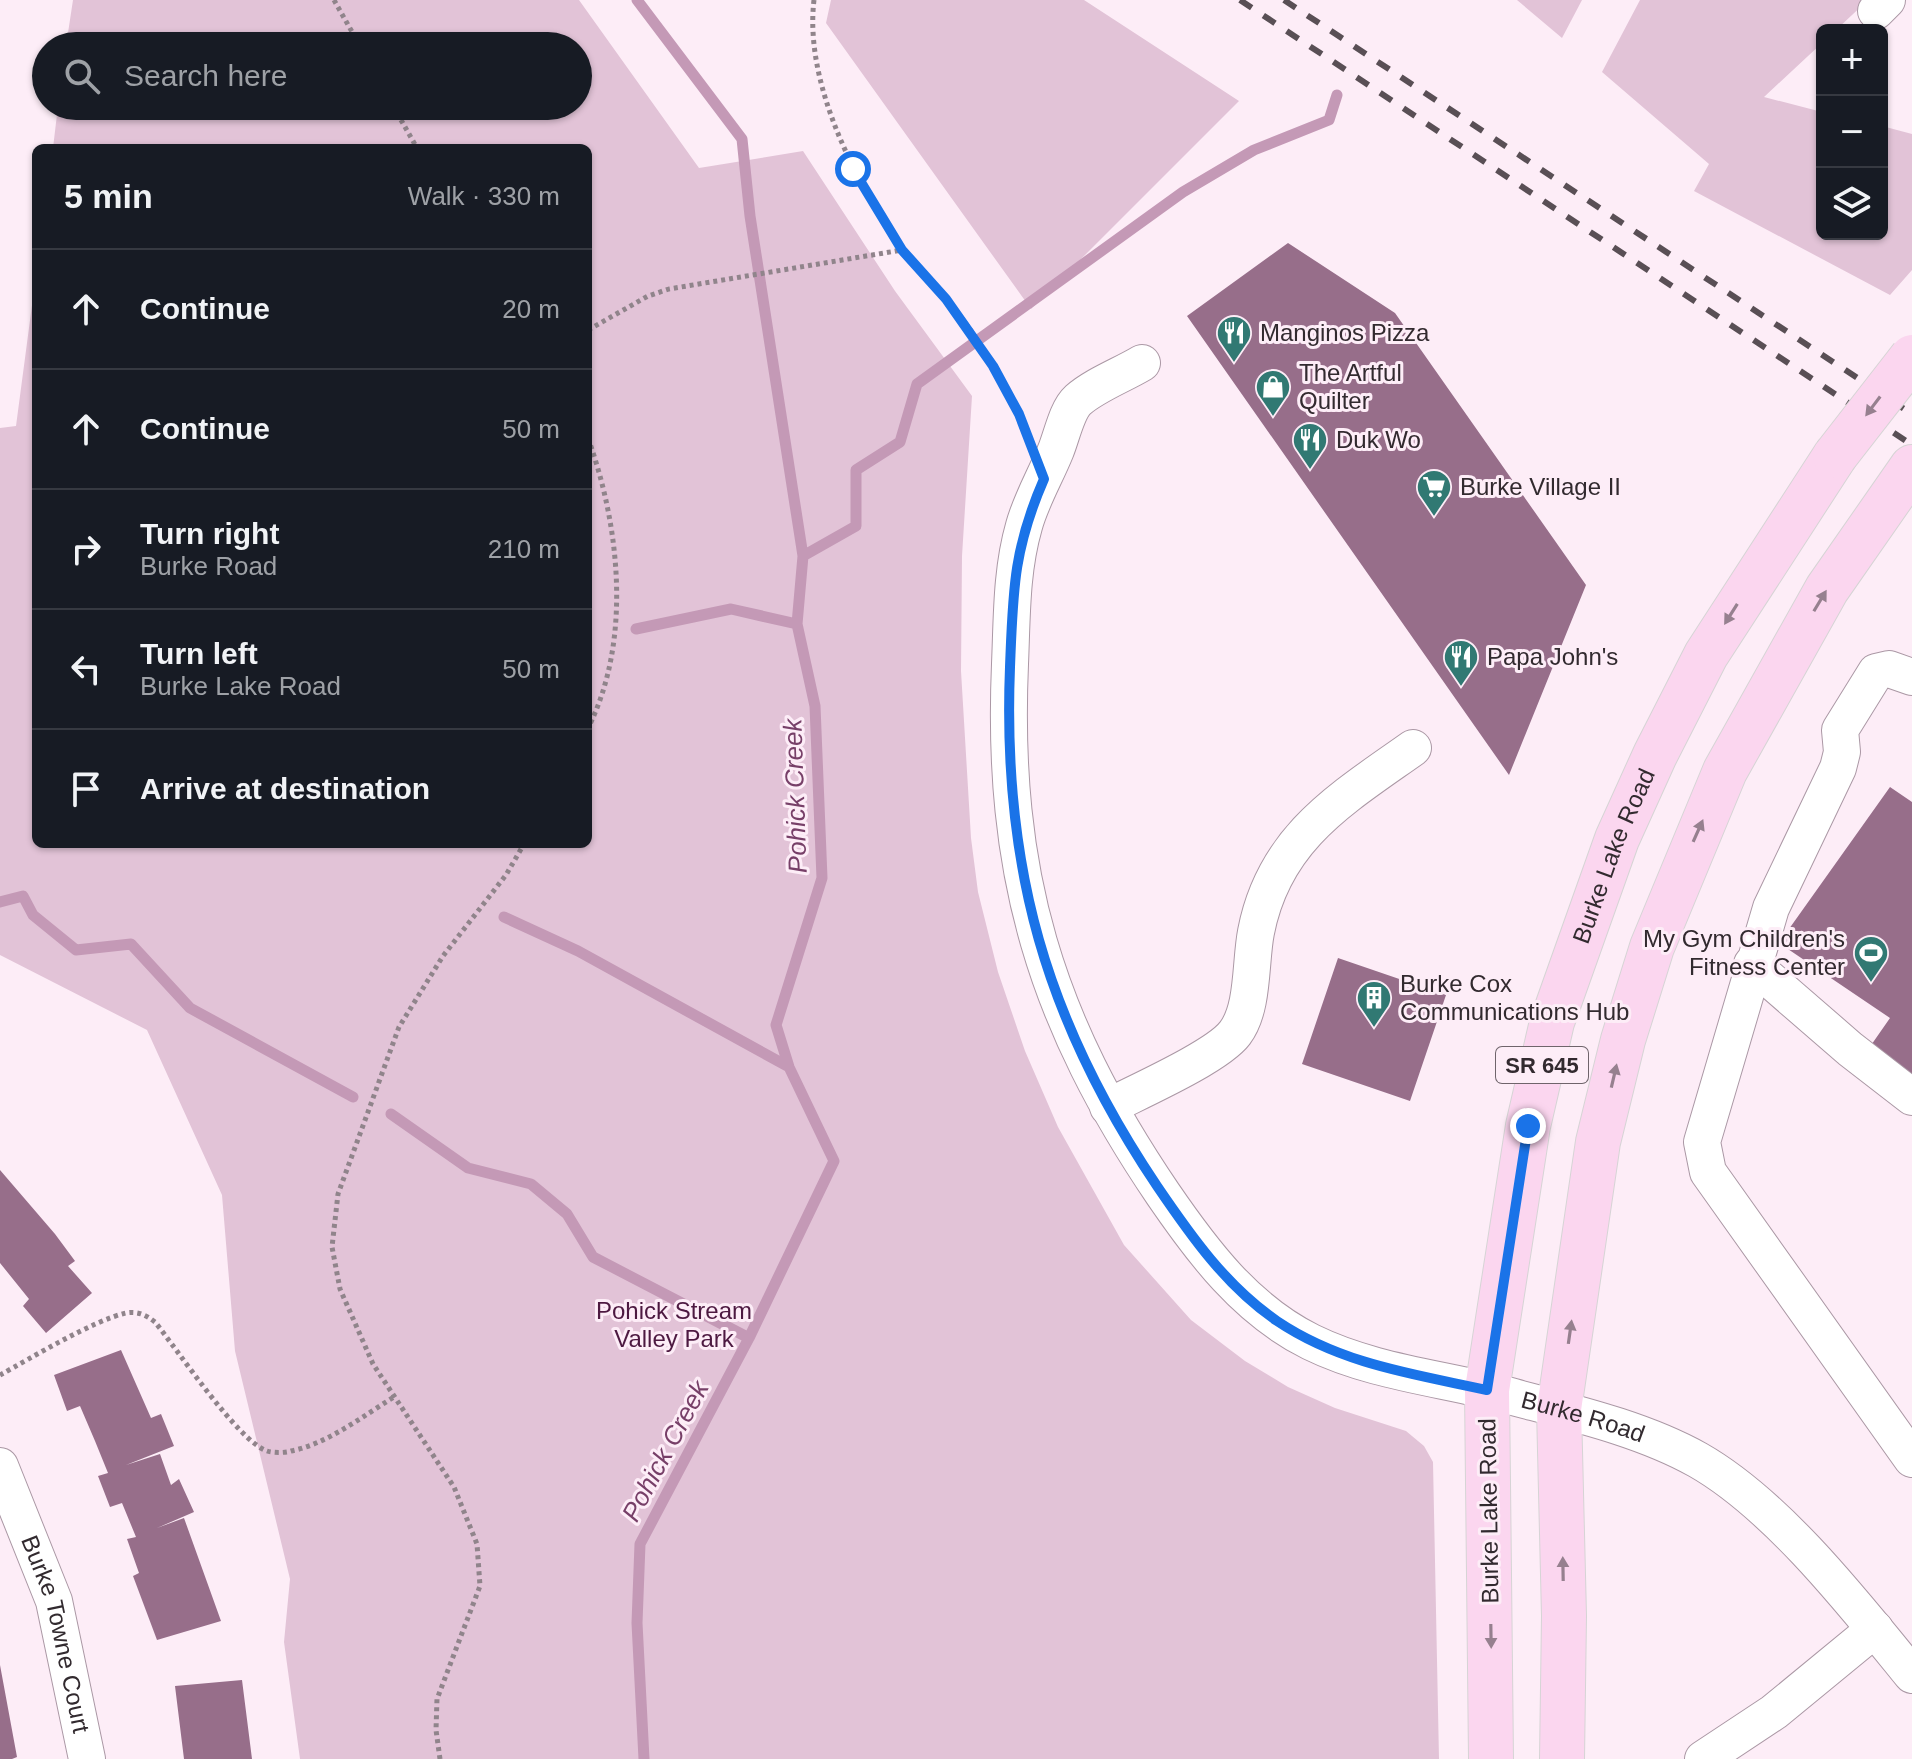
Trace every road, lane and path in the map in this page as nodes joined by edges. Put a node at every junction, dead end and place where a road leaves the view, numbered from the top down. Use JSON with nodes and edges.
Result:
{"nodes":[{"id":1,"x":334,"y":0,"type":"edge"},
{"id":2,"x":814,"y":0,"type":"edge"},
{"id":3,"x":352,"y":32,"type":"edge"},
{"id":4,"x":401,"y":120,"type":"edge"},
{"id":5,"x":415,"y":144,"type":"edge"},
{"id":6,"x":902,"y":250,"type":"junction"},
{"id":7,"x":592,"y":328,"type":"edge"},
{"id":8,"x":1912,"y":357,"type":"edge"},
{"id":9,"x":1142,"y":363,"type":"dead end"},
{"id":10,"x":592,"y":449,"type":"edge"},
{"id":11,"x":1044,"y":479,"type":"junction"},
{"id":12,"x":1902,"y":480,"type":"edge"},
{"id":13,"x":1912,"y":677,"type":"edge"},
{"id":14,"x":592,"y":720,"type":"edge"},
{"id":15,"x":1413,"y":748,"type":"dead end"},
{"id":16,"x":522,"y":848,"type":"edge"},
{"id":17,"x":1752,"y":964,"type":"junction"},
{"id":18,"x":1912,"y":1097,"type":"edge"},
{"id":19,"x":1108,"y":1107,"type":"junction"},
{"id":20,"x":0,"y":1375,"type":"edge"},
{"id":21,"x":1487,"y":1390,"type":"junction"},
{"id":22,"x":394,"y":1397,"type":"junction"},
{"id":23,"x":1559,"y":1409,"type":"junction"},
{"id":24,"x":1912,"y":1459,"type":"edge"},
{"id":25,"x":0,"y":1466,"type":"edge"},
{"id":26,"x":1875,"y":1629,"type":"junction"},
{"id":27,"x":1912,"y":1675,"type":"edge"},
{"id":28,"x":87,"y":1759,"type":"edge"},
{"id":29,"x":440,"y":1759,"type":"edge"},
{"id":30,"x":1491,"y":1759,"type":"edge"},
{"id":31,"x":1562,"y":1759,"type":"edge"},
{"id":32,"x":1703,"y":1759,"type":"edge"}],
"edges":[{"from":1,"to":3,"type":"path"},
{"from":2,"to":6,"type":"path"},
{"from":4,"to":5,"type":"path"},
{"from":6,"to":7,"type":"path"},
{"from":6,"to":11,"type":"path"},
{"from":8,"to":21,"type":"main road","name":"Burke Lake Road","number":"SR 645","one_way":true,"bridge":true},
{"from":9,"to":11,"type":"street","name":"Burke Road"},
{"from":10,"to":14,"type":"path"},
{"from":11,"to":19,"type":"street","name":"Burke Road"},
{"from":23,"to":12,"type":"main road","number":"SR 645","one_way":true},
{"from":13,"to":17,"type":"street"},
{"from":15,"to":19,"type":"street"},
{"from":16,"to":22,"type":"path"},
{"from":17,"to":18,"type":"street"},
{"from":17,"to":24,"type":"street"},
{"from":19,"to":21,"type":"street","name":"Burke Road"},
{"from":20,"to":22,"type":"path"},
{"from":21,"to":23,"type":"street","name":"Burke Road"},
{"from":21,"to":30,"type":"main road","name":"Burke Lake Road","number":"SR 645","one_way":true},
{"from":22,"to":29,"type":"path"},
{"from":23,"to":26,"type":"street","name":"Burke Road"},
{"from":31,"to":23,"type":"main road","number":"SR 645","one_way":true},
{"from":25,"to":28,"type":"street","name":"Burke Towne Court"},
{"from":26,"to":27,"type":"street","name":"Burke Road"},
{"from":26,"to":32,"type":"street"}]}
